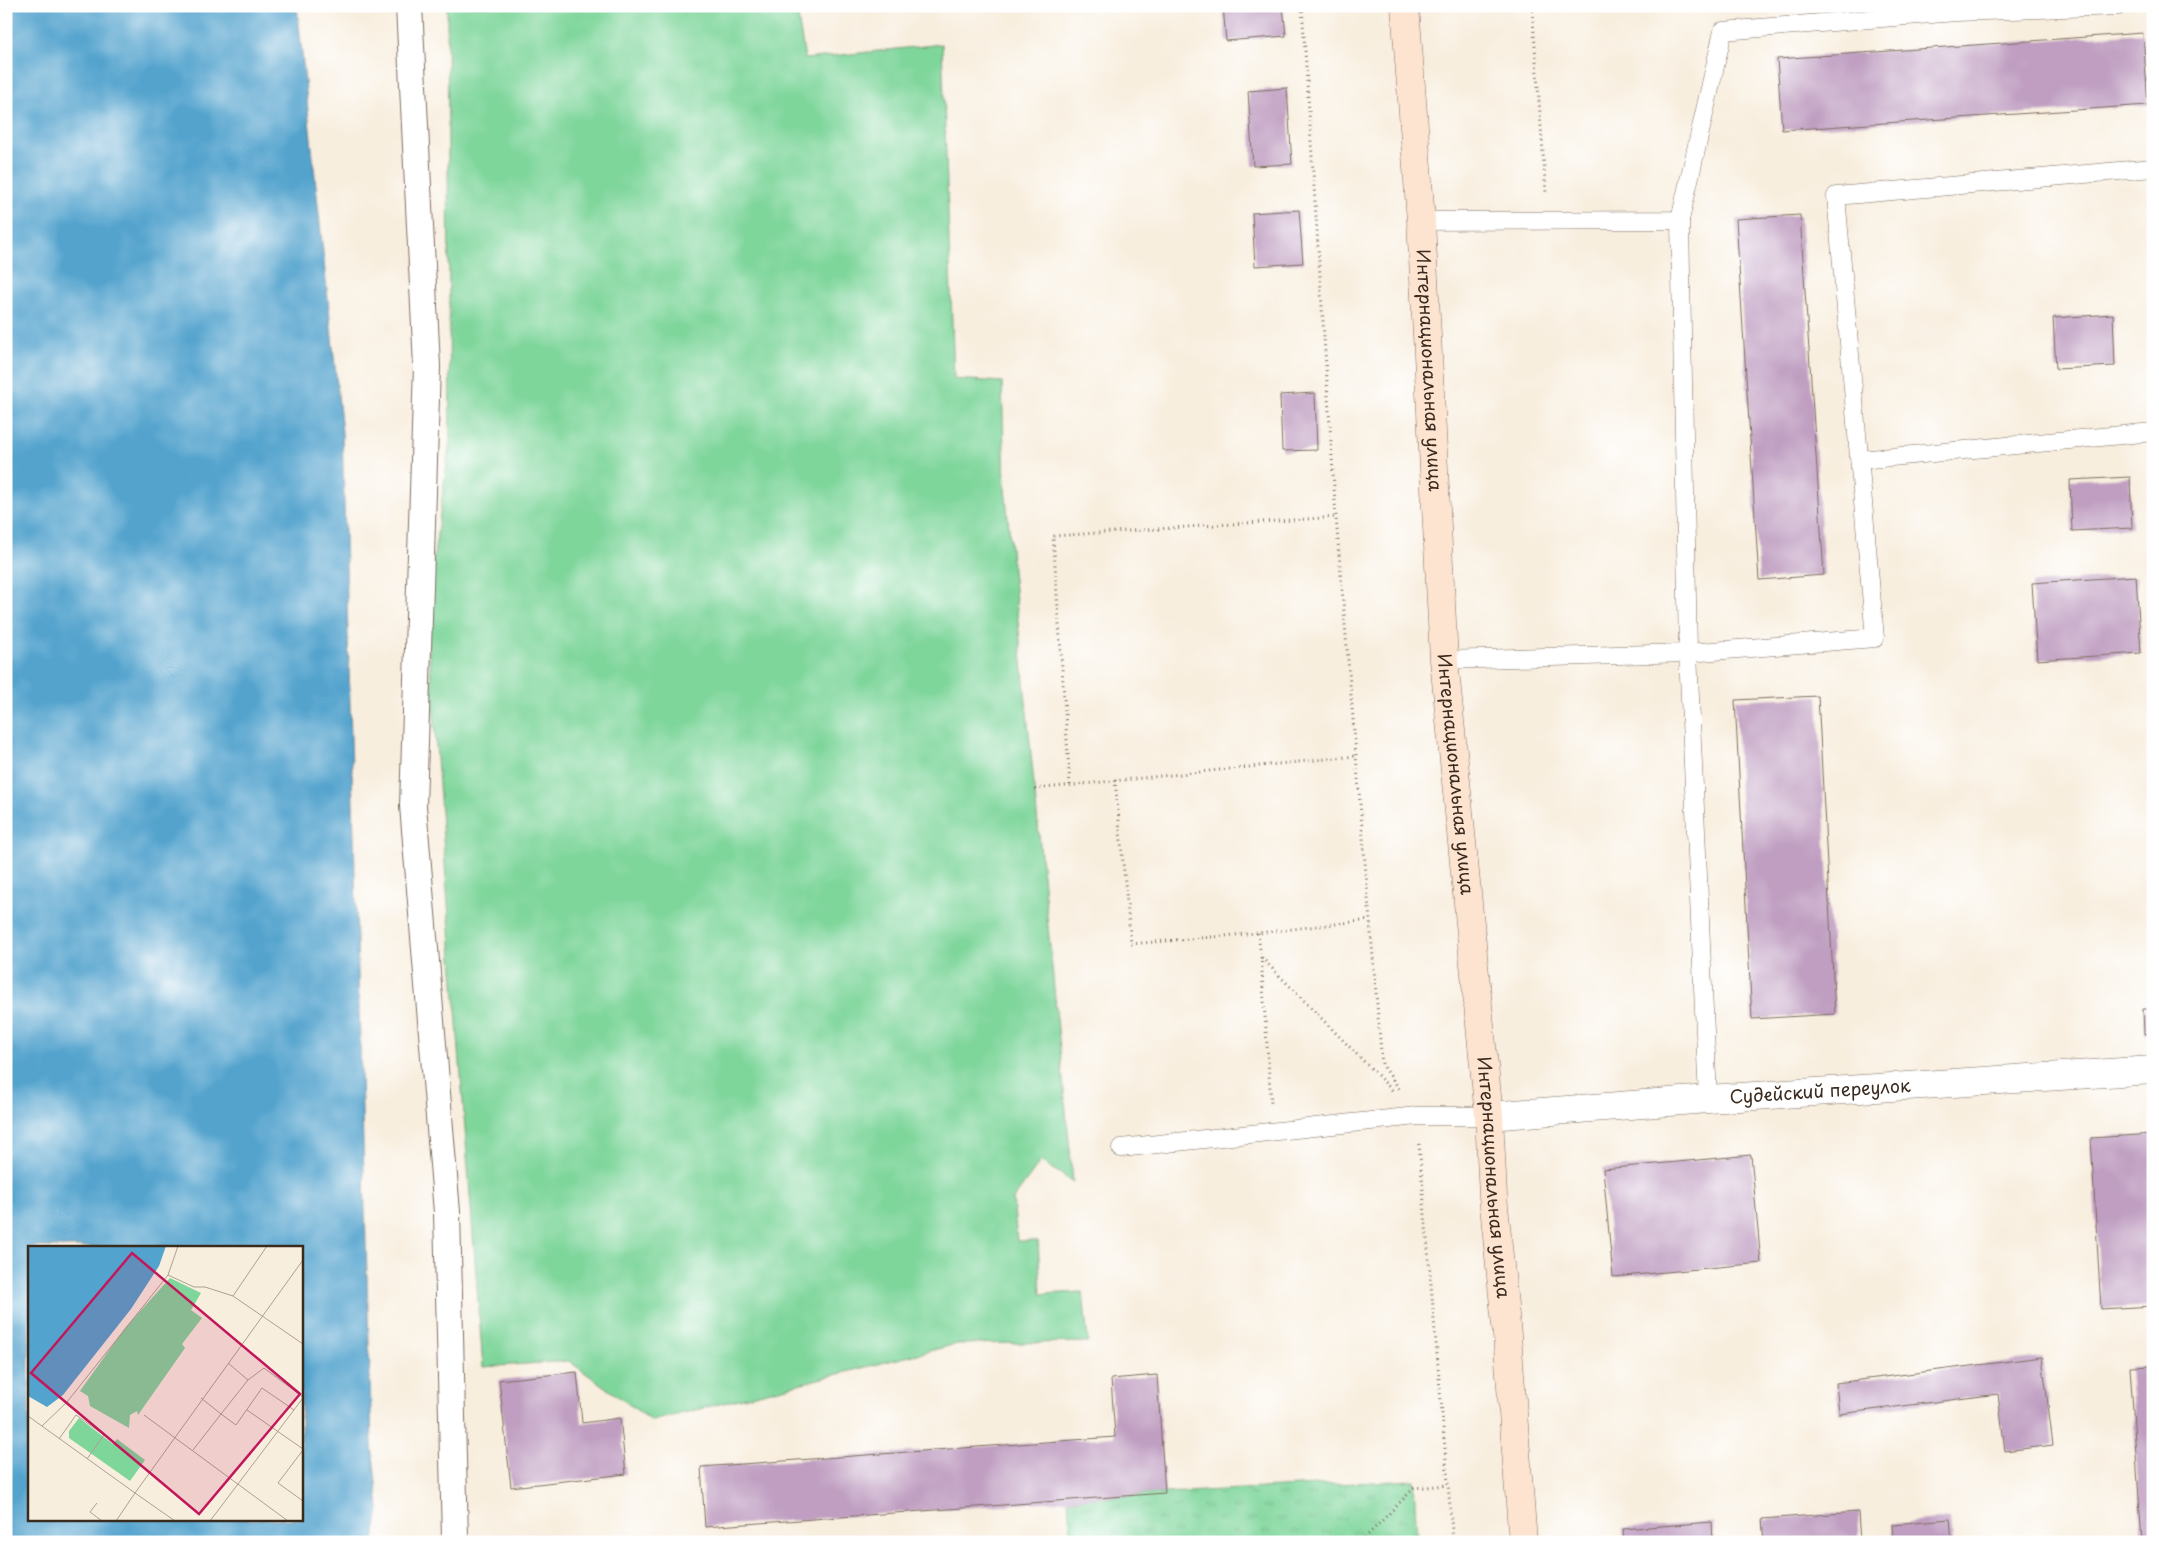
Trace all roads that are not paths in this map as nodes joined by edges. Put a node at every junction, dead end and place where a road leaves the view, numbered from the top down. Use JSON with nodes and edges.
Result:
{"nodes":[{"id":1,"x":408,"y":6,"type":"edge"},
{"id":2,"x":1405,"y":6,"type":"edge"},
{"id":3,"x":2118,"y":6,"type":"edge"},
{"id":4,"x":2153,"y":168,"type":"edge"},
{"id":5,"x":1680,"y":220,"type":"junction"},
{"id":6,"x":1421,"y":222,"type":"junction"},
{"id":7,"x":2153,"y":432,"type":"edge"},
{"id":8,"x":1860,"y":460,"type":"junction"},
{"id":9,"x":1688,"y":653,"type":"junction"},
{"id":10,"x":1444,"y":660,"type":"junction"},
{"id":11,"x":2153,"y":1070,"type":"edge"},
{"id":12,"x":1708,"y":1099,"type":"junction"},
{"id":13,"x":1489,"y":1116,"type":"junction"},
{"id":14,"x":1121,"y":1148,"type":"dead end"},
{"id":15,"x":455,"y":1540,"type":"edge"},
{"id":16,"x":1523,"y":1542,"type":"edge"}],
"edges":[{"from":1,"to":15,"type":"street"},
{"from":2,"to":6,"type":"main road","name":"Интернациональная улица"},
{"from":3,"to":5,"type":"lane"},
{"from":4,"to":8,"type":"lane"},
{"from":5,"to":6,"type":"lane"},
{"from":5,"to":9,"type":"lane"},
{"from":6,"to":10,"type":"main road","name":"Интернациональная улица"},
{"from":7,"to":8,"type":"lane"},
{"from":8,"to":9,"type":"lane"},
{"from":9,"to":10,"type":"lane"},
{"from":9,"to":12,"type":"lane"},
{"from":10,"to":13,"type":"main road","name":"Интернациональная улица"},
{"from":11,"to":12,"type":"street","name":"Судейский переулок"},
{"from":12,"to":13,"type":"street","name":"Судейский переулок"},
{"from":13,"to":14,"type":"lane"},
{"from":13,"to":16,"type":"main road","name":"Интернациональная улица"}]}
